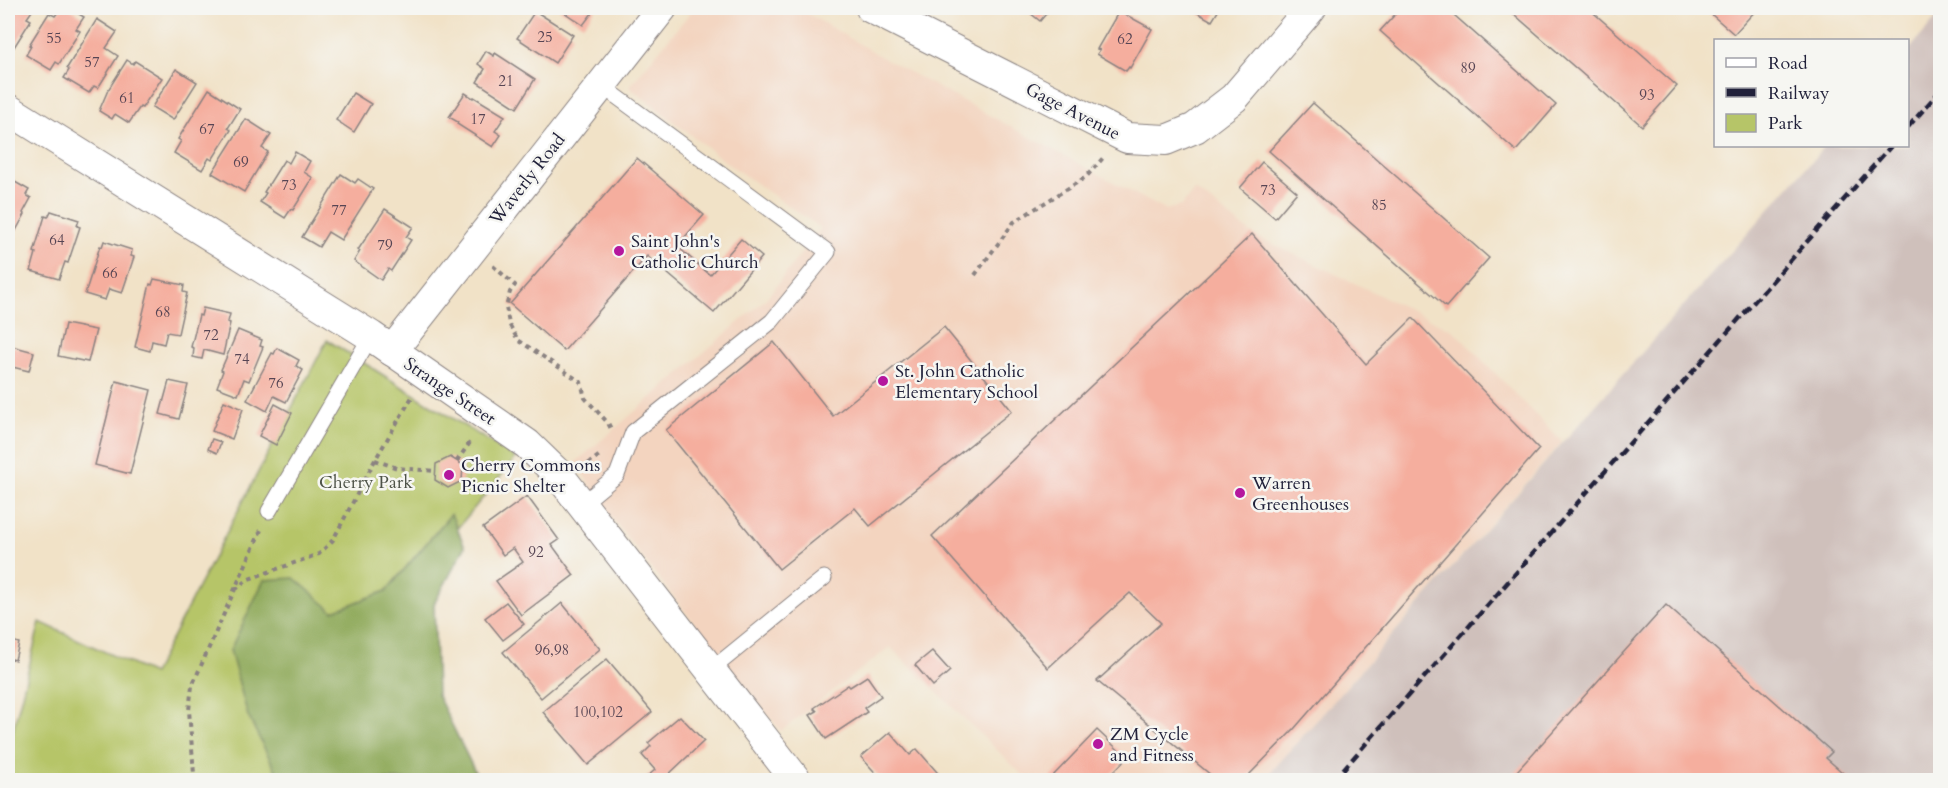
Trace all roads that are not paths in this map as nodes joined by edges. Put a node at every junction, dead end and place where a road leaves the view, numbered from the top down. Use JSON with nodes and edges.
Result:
{"nodes":[{"id":1,"x":662,"y":8,"type":"edge"},
{"id":2,"x":870,"y":8,"type":"edge"},
{"id":3,"x":1311,"y":8,"type":"edge"},
{"id":4,"x":601,"y":85,"type":"junction"},
{"id":5,"x":8,"y":109,"type":"edge"},
{"id":6,"x":381,"y":344,"type":"junction"},
{"id":7,"x":582,"y":504,"type":"junction"},
{"id":8,"x":269,"y":511,"type":"road end"},
{"id":9,"x":824,"y":578,"type":"dead end"},
{"id":10,"x":711,"y":670,"type":"junction"},
{"id":11,"x":796,"y":780,"type":"edge"}],
"edges":[{"from":1,"to":4,"type":"street","name":"Waverly Road"},
{"from":2,"to":3,"type":"street","name":"Gage Avenue"},
{"from":4,"to":6,"type":"street","name":"Waverly Road"},
{"from":4,"to":7,"type":"lane"},
{"from":5,"to":6,"type":"street","name":"Strange Street"},
{"from":6,"to":7,"type":"street","name":"Strange Street"},
{"from":6,"to":8,"type":"lane"},
{"from":7,"to":10,"type":"street","name":"Strange Street"},
{"from":9,"to":10,"type":"lane"},
{"from":10,"to":11,"type":"street","name":"Strange Street"}]}
